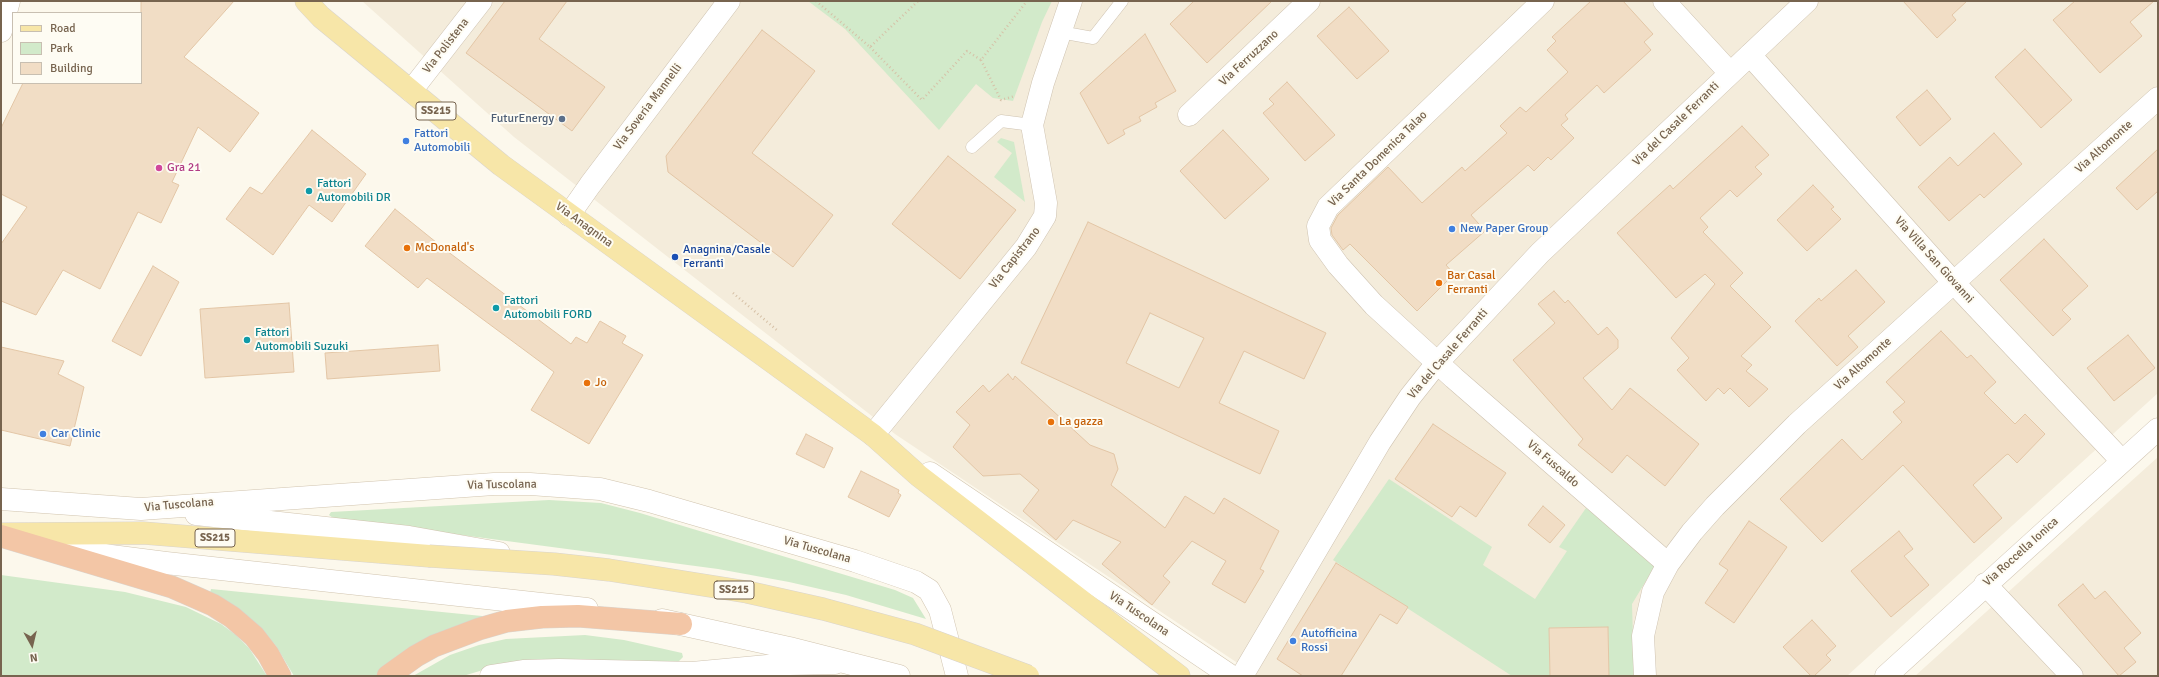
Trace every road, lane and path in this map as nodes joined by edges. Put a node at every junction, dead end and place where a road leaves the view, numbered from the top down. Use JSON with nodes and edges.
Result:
{"nodes":[{"id":1,"x":9,"y":1,"type":"edge"},
{"id":2,"x":306,"y":1,"type":"edge"},
{"id":3,"x":481,"y":1,"type":"edge"},
{"id":4,"x":729,"y":1,"type":"edge"},
{"id":5,"x":816,"y":1,"type":"edge"},
{"id":6,"x":918,"y":1,"type":"edge"},
{"id":7,"x":1027,"y":1,"type":"edge"},
{"id":8,"x":1071,"y":1,"type":"edge"},
{"id":9,"x":1122,"y":1,"type":"edge"},
{"id":10,"x":1309,"y":1,"type":"edge"},
{"id":11,"x":1543,"y":1,"type":"edge"},
{"id":12,"x":1664,"y":1,"type":"edge"},
{"id":13,"x":1807,"y":1,"type":"edge"},
{"id":14,"x":1,"y":31,"type":"edge"},
{"id":15,"x":1060,"y":32,"type":"junction"},
{"id":16,"x":870,"y":47,"type":"junction"},
{"id":17,"x":1750,"y":55,"type":"junction"},
{"id":18,"x":981,"y":60,"type":"junction"},
{"id":19,"x":1730,"y":73,"type":"junction"},
{"id":20,"x":411,"y":91,"type":"junction"},
{"id":21,"x":1019,"y":95,"type":"dead end"},
{"id":22,"x":2158,"y":98,"type":"edge"},
{"id":23,"x":1189,"y":115,"type":"dead end"},
{"id":24,"x":1032,"y":125,"type":"junction"},
{"id":25,"x":972,"y":147,"type":"dead end"},
{"id":26,"x":570,"y":215,"type":"junction"},
{"id":27,"x":1954,"y":283,"type":"junction"},
{"id":28,"x":733,"y":293,"type":"dead end"},
{"id":29,"x":778,"y":331,"type":"dead end"},
{"id":30,"x":1437,"y":363,"type":"junction"},
{"id":31,"x":2158,"y":429,"type":"edge"},
{"id":32,"x":873,"y":435,"type":"junction"},
{"id":33,"x":2122,"y":461,"type":"junction"},
{"id":34,"x":1,"y":499,"type":"edge"},
{"id":35,"x":142,"y":509,"type":"junction"},
{"id":36,"x":1,"y":535,"type":"edge"},
{"id":37,"x":554,"y":564,"type":"junction"},
{"id":38,"x":1668,"y":564,"type":"junction"},
{"id":39,"x":1985,"y":584,"type":"junction"},
{"id":40,"x":681,"y":624,"type":"junction"},
{"id":41,"x":851,"y":664,"type":"junction"},
{"id":42,"x":280,"y":676,"type":"edge"},
{"id":43,"x":388,"y":676,"type":"edge"},
{"id":44,"x":491,"y":676,"type":"edge"},
{"id":45,"x":899,"y":676,"type":"edge"},
{"id":46,"x":957,"y":676,"type":"edge"},
{"id":47,"x":1028,"y":676,"type":"edge"},
{"id":48,"x":1179,"y":676,"type":"edge"},
{"id":49,"x":1231,"y":676,"type":"edge"},
{"id":50,"x":1242,"y":676,"type":"edge"},
{"id":51,"x":1645,"y":676,"type":"edge"},
{"id":52,"x":1886,"y":676,"type":"edge"},
{"id":53,"x":2072,"y":676,"type":"edge"}],
"edges":[{"from":1,"to":14,"type":"street"},
{"from":2,"to":20,"type":"main road","name":"Via Anagnina","number":"SS215"},
{"from":3,"to":20,"type":"street","name":"Via Polistena"},
{"from":4,"to":26,"type":"street","name":"Via Soveria Mannelli"},
{"from":5,"to":16,"type":"path"},
{"from":6,"to":16,"type":"path"},
{"from":7,"to":18,"type":"path"},
{"from":8,"to":15,"type":"street","name":"Via Capistrano"},
{"from":9,"to":15,"type":"lane"},
{"from":10,"to":23,"type":"street","name":"Via Ferruzzano"},
{"from":11,"to":30,"type":"street","name":"Via Santa Domenica Talao"},
{"from":12,"to":19,"type":"street"},
{"from":13,"to":17,"type":"street","name":"Via del Casale Ferranti"},
{"from":15,"to":24,"type":"street","name":"Via Capistrano"},
{"from":16,"to":18,"type":"path"},
{"from":17,"to":19,"type":"street","name":"Via del Casale Ferranti"},
{"from":17,"to":27,"type":"street","name":"Via Villa San Giovanni"},
{"from":18,"to":21,"type":"path"},
{"from":19,"to":30,"type":"street","name":"Via del Casale Ferranti"},
{"from":20,"to":26,"type":"main road","name":"Via Anagnina","number":"SS215"},
{"from":22,"to":27,"type":"street","name":"Via Altomonte"},
{"from":24,"to":25,"type":"lane"},
{"from":24,"to":32,"type":"street","name":"Via Capistrano"},
{"from":26,"to":32,"type":"main road","name":"Via Anagnina","number":"SS215"},
{"from":27,"to":33,"type":"street","name":"Via Villa San Giovanni"},
{"from":27,"to":38,"type":"street","name":"Via Altomonte"},
{"from":28,"to":29,"type":"path"},
{"from":30,"to":38,"type":"street","name":"Via Fuscaldo"},
{"from":30,"to":50,"type":"street","name":"Via del Casale Ferranti"},
{"from":31,"to":33,"type":"street","name":"Via Roccella Ionica"},
{"from":32,"to":48,"type":"main road","name":"Via Tuscolana","number":"SS215"},
{"from":32,"to":49,"type":"street","name":"Via Tuscolana"},
{"from":33,"to":39,"type":"street","name":"Via Roccella Ionica"},
{"from":34,"to":35,"type":"street","name":"Via Tuscolana"},
{"from":35,"to":37,"type":"street"},
{"from":35,"to":46,"type":"street","name":"Via Tuscolana"},
{"from":36,"to":37,"type":"main road","name":"Via Tuscolana","number":"SS215","bridge":true},
{"from":36,"to":40,"type":"street"},
{"from":36,"to":42,"type":"highway"},
{"from":37,"to":47,"type":"main road","name":"Via Tuscolana","number":"SS215","bridge":true},
{"from":38,"to":51,"type":"street","name":"Via Altomonte"},
{"from":39,"to":52,"type":"street","name":"Via Roccella Ionica"},
{"from":39,"to":53,"type":"street"},
{"from":40,"to":41,"type":"street"},
{"from":40,"to":43,"type":"highway"},
{"from":41,"to":44,"type":"street"},
{"from":41,"to":45,"type":"street"}]}
